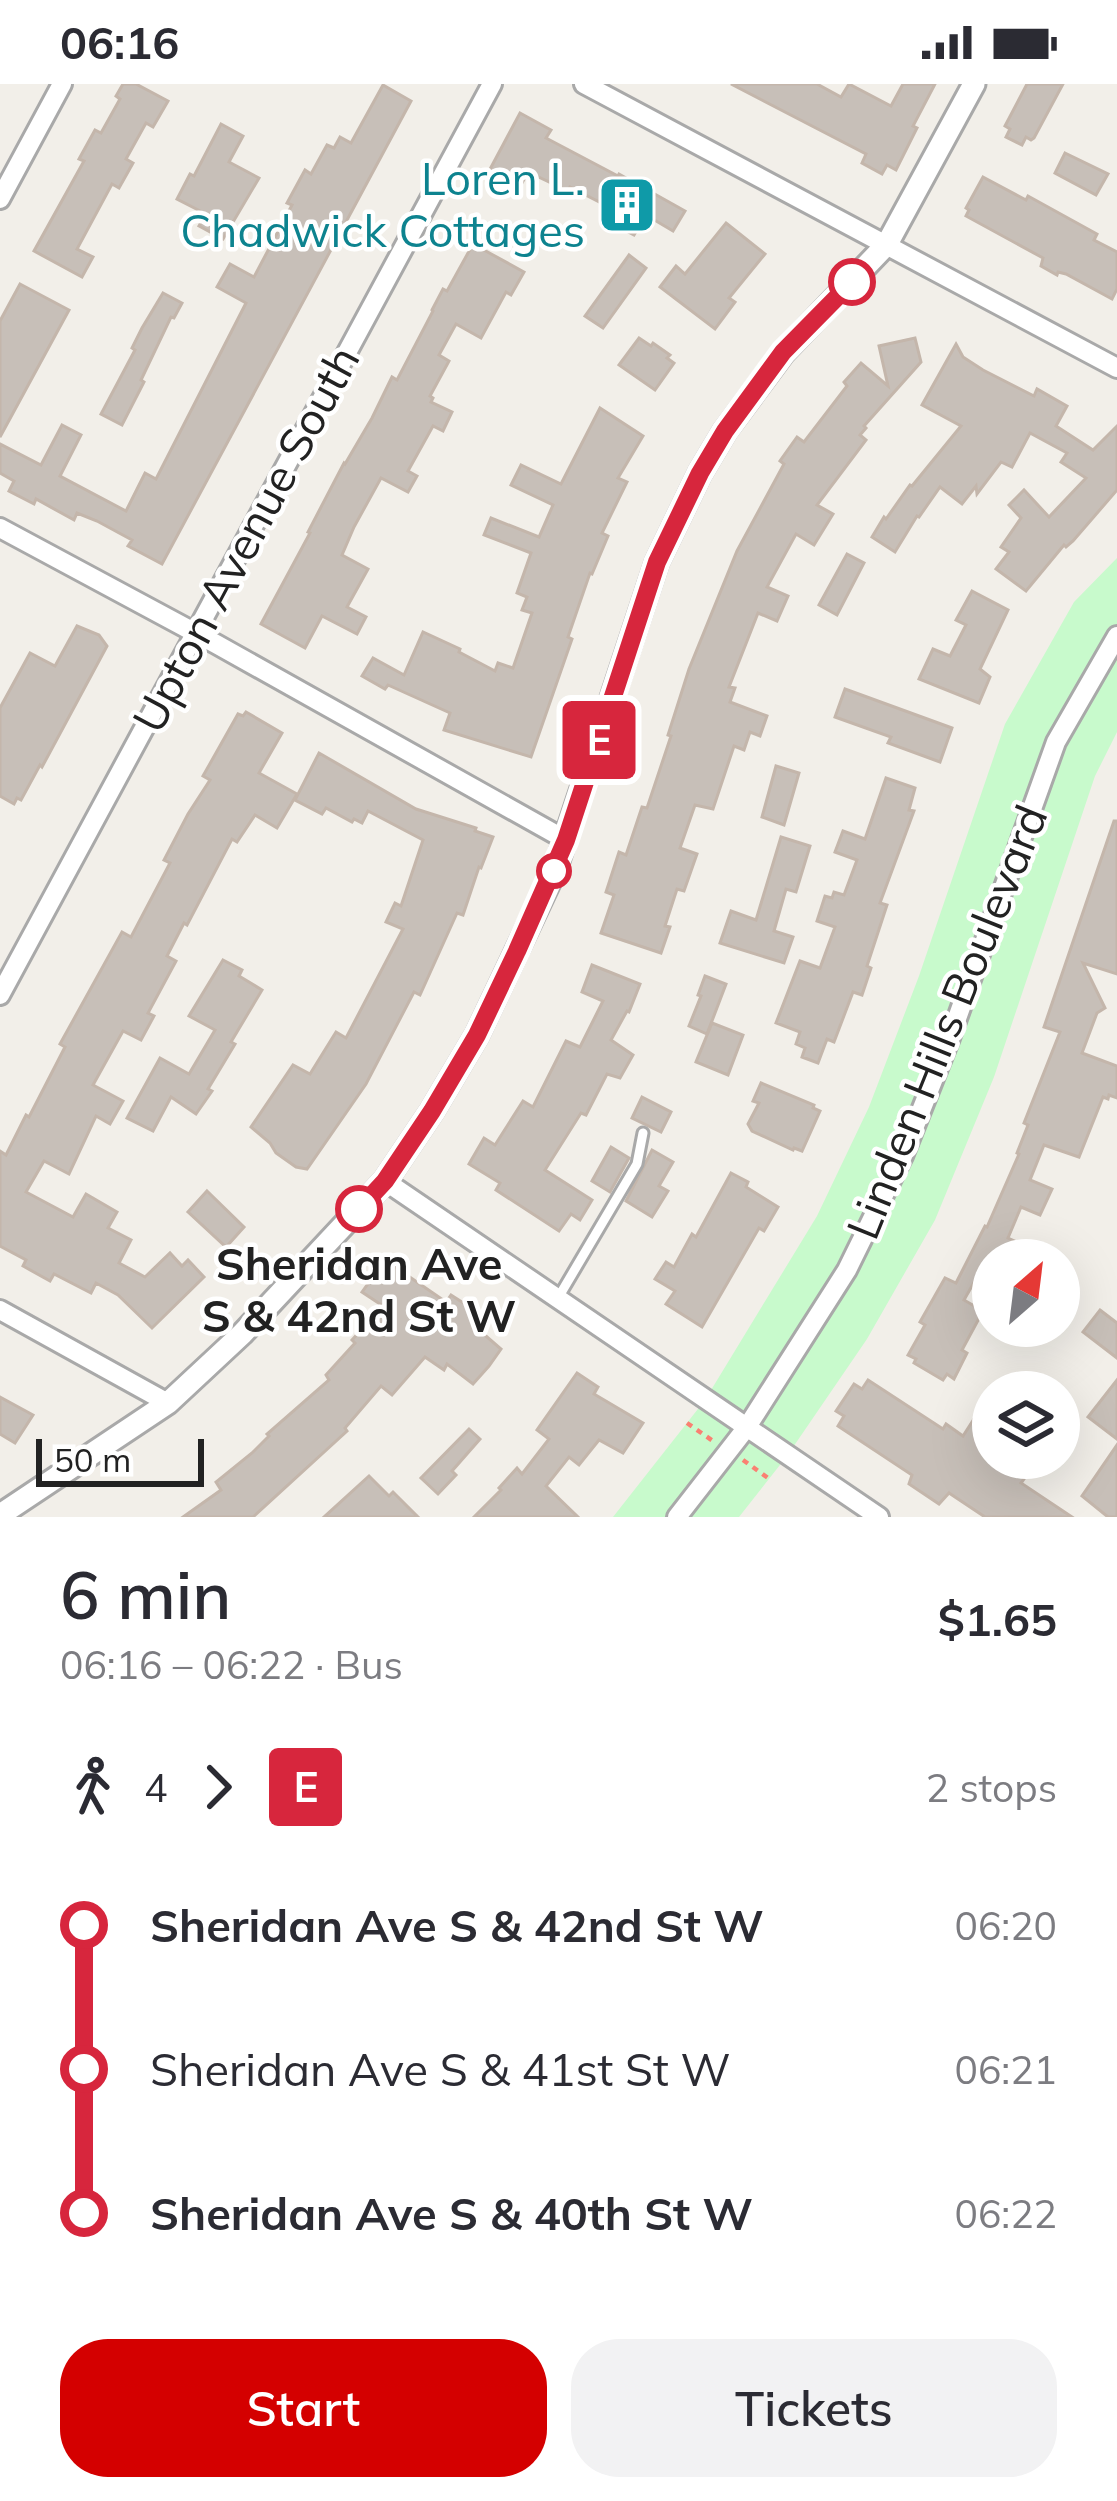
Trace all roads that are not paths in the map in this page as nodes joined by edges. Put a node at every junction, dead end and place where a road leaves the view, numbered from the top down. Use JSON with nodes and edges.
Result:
{"nodes":[{"id":1,"x":62,"y":84,"type":"edge"},
{"id":2,"x":492,"y":84,"type":"edge"},
{"id":3,"x":584,"y":84,"type":"edge"},
{"id":4,"x":967,"y":86,"type":"edge"},
{"id":5,"x":621,"y":93,"type":"edge"},
{"id":6,"x":0,"y":199,"type":"edge"},
{"id":7,"x":887,"y":244,"type":"junction"},
{"id":8,"x":1117,"y":368,"type":"edge"},
{"id":9,"x":0,"y":528,"type":"edge"},
{"id":10,"x":196,"y":634,"type":"junction"},
{"id":11,"x":1117,"y":636,"type":"edge"},
{"id":12,"x":566,"y":840,"type":"junction"},
{"id":13,"x":0,"y":995,"type":"edge"},
{"id":14,"x":643,"y":1133,"type":"dead end"},
{"id":15,"x":385,"y":1181,"type":"junction"},
{"id":16,"x":557,"y":1300,"type":"junction"},
{"id":17,"x":0,"y":1310,"type":"edge"},
{"id":18,"x":168,"y":1403,"type":"junction"},
{"id":19,"x":747,"y":1427,"type":"junction"},
{"id":20,"x":0,"y":1515,"type":"edge"},
{"id":21,"x":677,"y":1517,"type":"edge"},
{"id":22,"x":880,"y":1517,"type":"edge"}],
"edges":[{"from":1,"to":6,"type":"street"},
{"from":2,"to":10,"type":"street","name":"Upton Avenue South"},
{"from":3,"to":5,"type":"street"},
{"from":4,"to":7,"type":"street"},
{"from":5,"to":7,"type":"street"},
{"from":7,"to":8,"type":"street"},
{"from":7,"to":12,"type":"street"},
{"from":9,"to":10,"type":"street"},
{"from":10,"to":12,"type":"street"},
{"from":10,"to":13,"type":"street","name":"Upton Avenue South"},
{"from":11,"to":19,"type":"street","name":"Linden Hills Boulevard"},
{"from":12,"to":15,"type":"street"},
{"from":14,"to":16,"type":"lane"},
{"from":15,"to":16,"type":"street"},
{"from":15,"to":18,"type":"street"},
{"from":16,"to":19,"type":"street"},
{"from":17,"to":18,"type":"street"},
{"from":18,"to":20,"type":"street"},
{"from":19,"to":21,"type":"street","name":"Linden Hills Boulevard"},
{"from":19,"to":22,"type":"street"}]}
